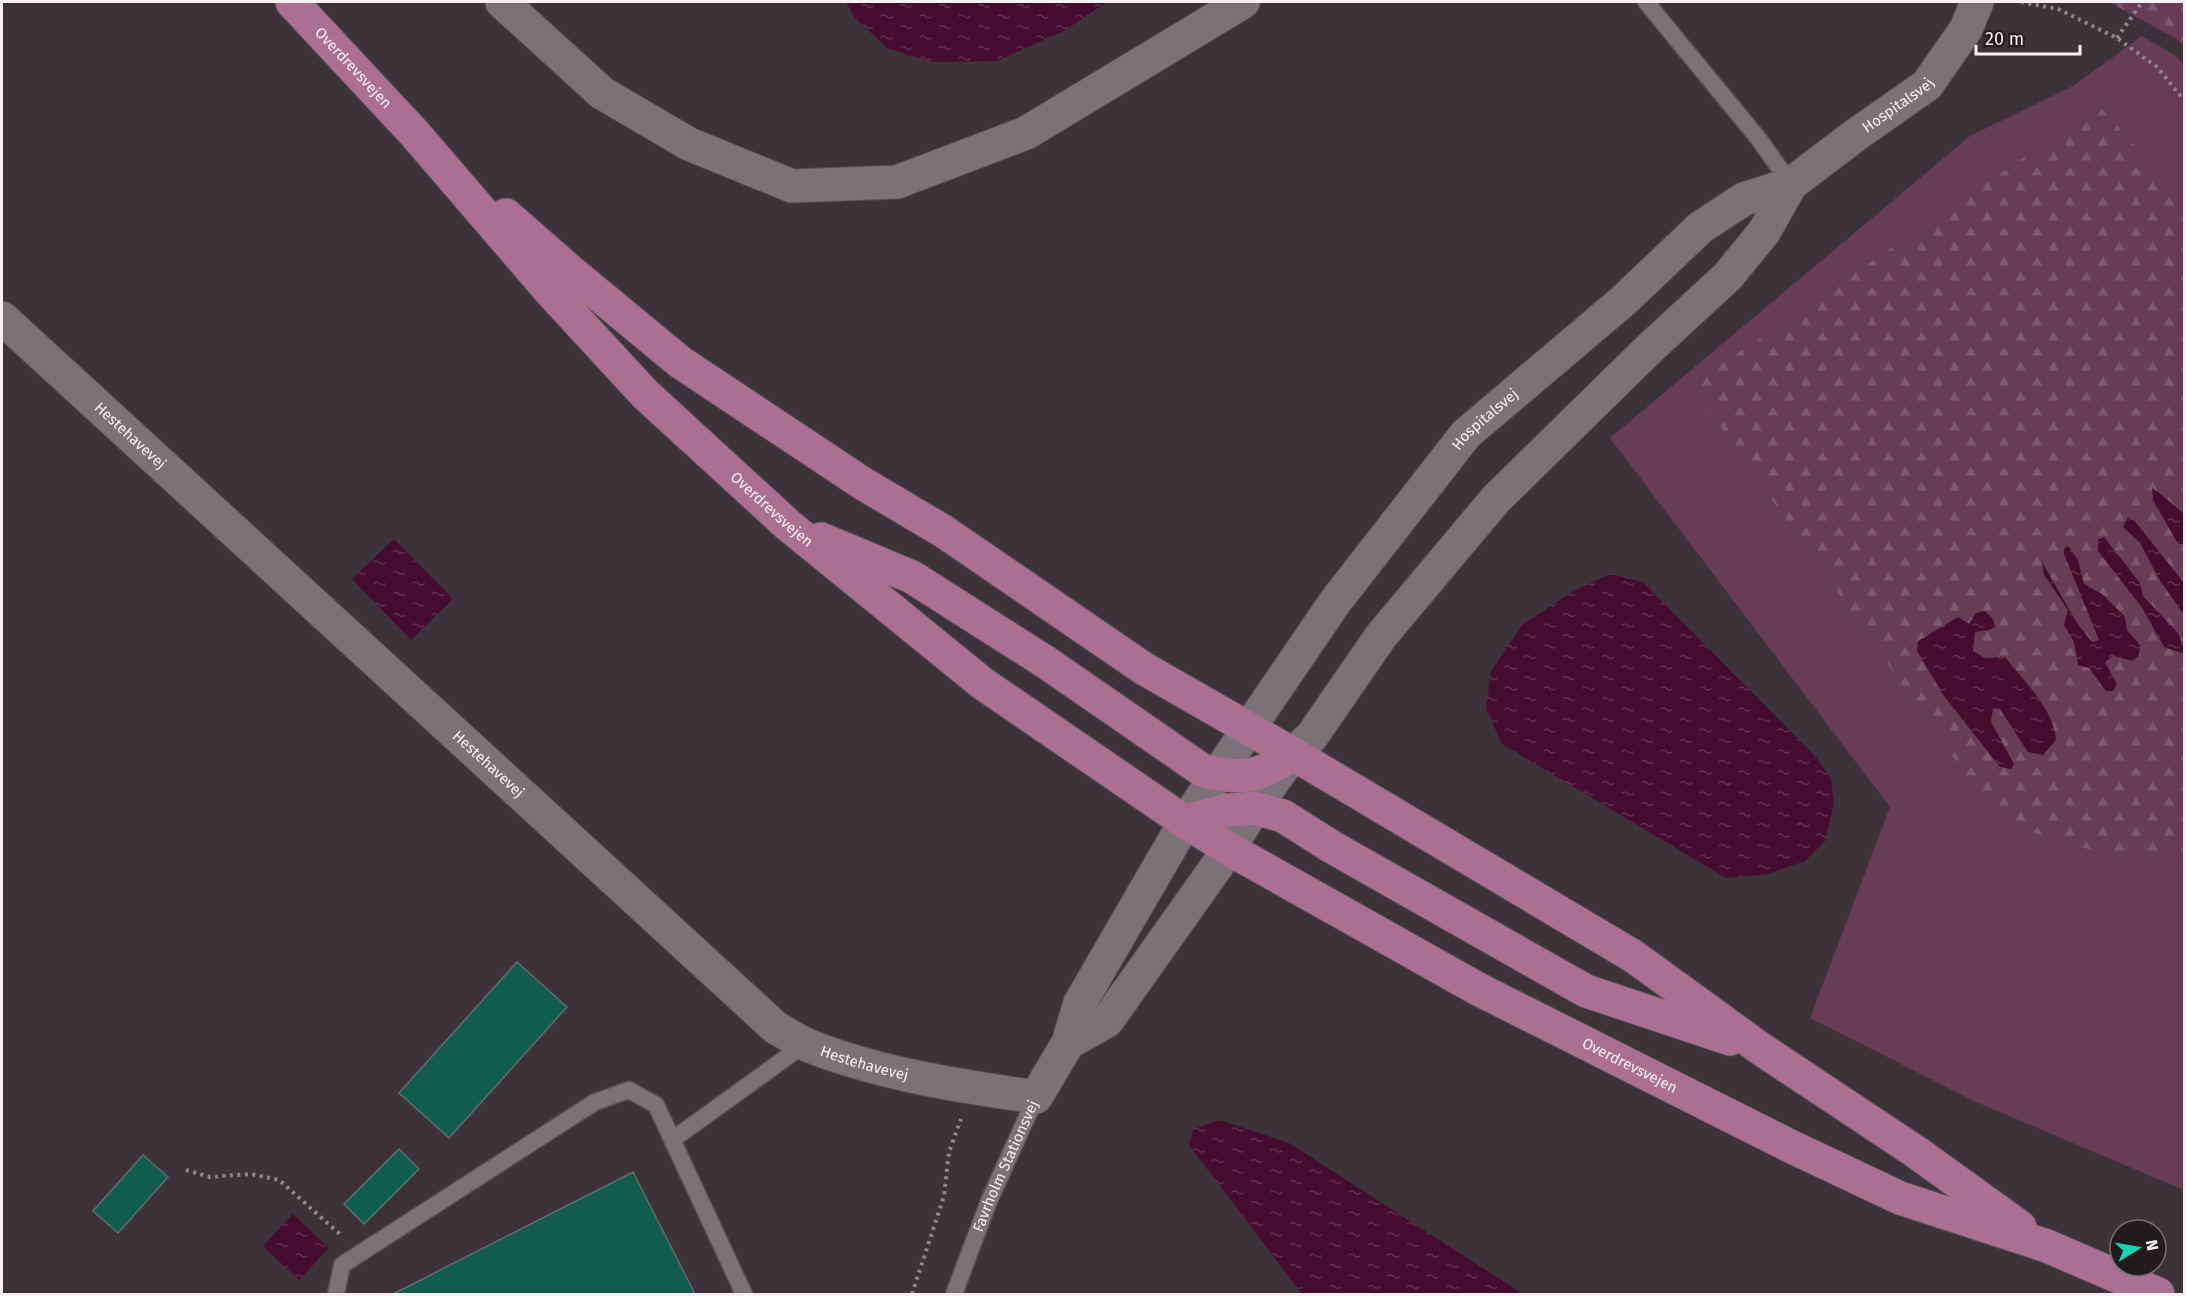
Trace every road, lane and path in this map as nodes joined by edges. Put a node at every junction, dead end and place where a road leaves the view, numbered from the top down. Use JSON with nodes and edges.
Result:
{"nodes":[{"id":1,"x":292,"y":2,"type":"edge"},
{"id":2,"x":502,"y":2,"type":"edge"},
{"id":3,"x":1243,"y":2,"type":"edge"},
{"id":4,"x":1647,"y":2,"type":"edge"},
{"id":5,"x":1977,"y":2,"type":"edge"},
{"id":6,"x":2021,"y":2,"type":"edge"},
{"id":7,"x":2142,"y":2,"type":"edge"},
{"id":8,"x":2117,"y":38,"type":"junction"},
{"id":9,"x":2184,"y":100,"type":"edge"},
{"id":10,"x":415,"y":134,"type":"junction"},
{"id":11,"x":1791,"y":184,"type":"junction"},
{"id":12,"x":2,"y":318,"type":"edge"},
{"id":13,"x":788,"y":525,"type":"junction"},
{"id":14,"x":1249,"y":729,"type":"junction"},
{"id":15,"x":1293,"y":754,"type":"junction"},
{"id":16,"x":1216,"y":774,"type":"junction"},
{"id":17,"x":1254,"y":808,"type":"junction"},
{"id":18,"x":1185,"y":822,"type":"junction"},
{"id":19,"x":1229,"y":849,"type":"junction"},
{"id":20,"x":1068,"y":1043,"type":"junction"},
{"id":21,"x":805,"y":1044,"type":"junction"},
{"id":22,"x":1761,"y":1049,"type":"junction"},
{"id":23,"x":973,"y":1088,"type":"junction"},
{"id":24,"x":1036,"y":1097,"type":"junction"},
{"id":25,"x":672,"y":1140,"type":"junction"},
{"id":26,"x":186,"y":1170,"type":"dead end"},
{"id":27,"x":2047,"y":1246,"type":"junction"},
{"id":28,"x":361,"y":1253,"type":"junction"},
{"id":29,"x":336,"y":1294,"type":"edge"},
{"id":30,"x":744,"y":1294,"type":"edge"},
{"id":31,"x":912,"y":1294,"type":"edge"},
{"id":32,"x":954,"y":1294,"type":"edge"},
{"id":33,"x":2158,"y":1294,"type":"edge"}],
"edges":[{"from":1,"to":10,"type":"main road","name":"Overdrevsvejen"},
{"from":2,"to":3,"type":"street"},
{"from":4,"to":11,"type":"lane"},
{"from":5,"to":11,"type":"street","name":"Hospitalsvej"},
{"from":6,"to":8,"type":"path"},
{"from":7,"to":8,"type":"path"},
{"from":8,"to":9,"type":"path"},
{"from":10,"to":13,"type":"main road","name":"Overdrevsvejen"},
{"from":10,"to":14,"type":"main road","name":"Overdrevsvejen"},
{"from":11,"to":14,"type":"street","name":"Hospitalsvej"},
{"from":11,"to":15,"type":"street","name":"Hospitalsvej"},
{"from":12,"to":21,"type":"street","name":"Hestehavevej"},
{"from":13,"to":16,"type":"main road"},
{"from":13,"to":18,"type":"main road","name":"Overdrevsvejen"},
{"from":14,"to":15,"type":"main road","name":"Overdrevsvejen"},
{"from":14,"to":16,"type":"street"},
{"from":15,"to":16,"type":"main road"},
{"from":15,"to":17,"type":"street"},
{"from":15,"to":22,"type":"main road","name":"Overdrevsvejen"},
{"from":16,"to":18,"type":"street"},
{"from":17,"to":18,"type":"main road"},
{"from":17,"to":19,"type":"street"},
{"from":17,"to":22,"type":"main road"},
{"from":18,"to":19,"type":"main road","name":"Overdrevsvejen"},
{"from":18,"to":20,"type":"street","name":"Favrholm Stationsvej"},
{"from":19,"to":20,"type":"street","name":"Favrholm Stationsvej"},
{"from":19,"to":27,"type":"main road","name":"Overdrevsvejen"},
{"from":20,"to":24,"type":"street","name":"Favrholm Stationsvej"},
{"from":21,"to":23,"type":"street","name":"Hestehavevej"},
{"from":21,"to":25,"type":"lane"},
{"from":22,"to":27,"type":"main road","name":"Overdrevsvejen"},
{"from":23,"to":24,"type":"street","name":"Hestehavevej"},
{"from":23,"to":31,"type":"path"},
{"from":24,"to":32,"type":"lane","name":"Favrholm Stationsvej"},
{"from":25,"to":28,"type":"lane"},
{"from":25,"to":30,"type":"lane"},
{"from":26,"to":28,"type":"path"},
{"from":27,"to":33,"type":"main road","name":"Overdrevsvejen"},
{"from":28,"to":29,"type":"lane"}]}
